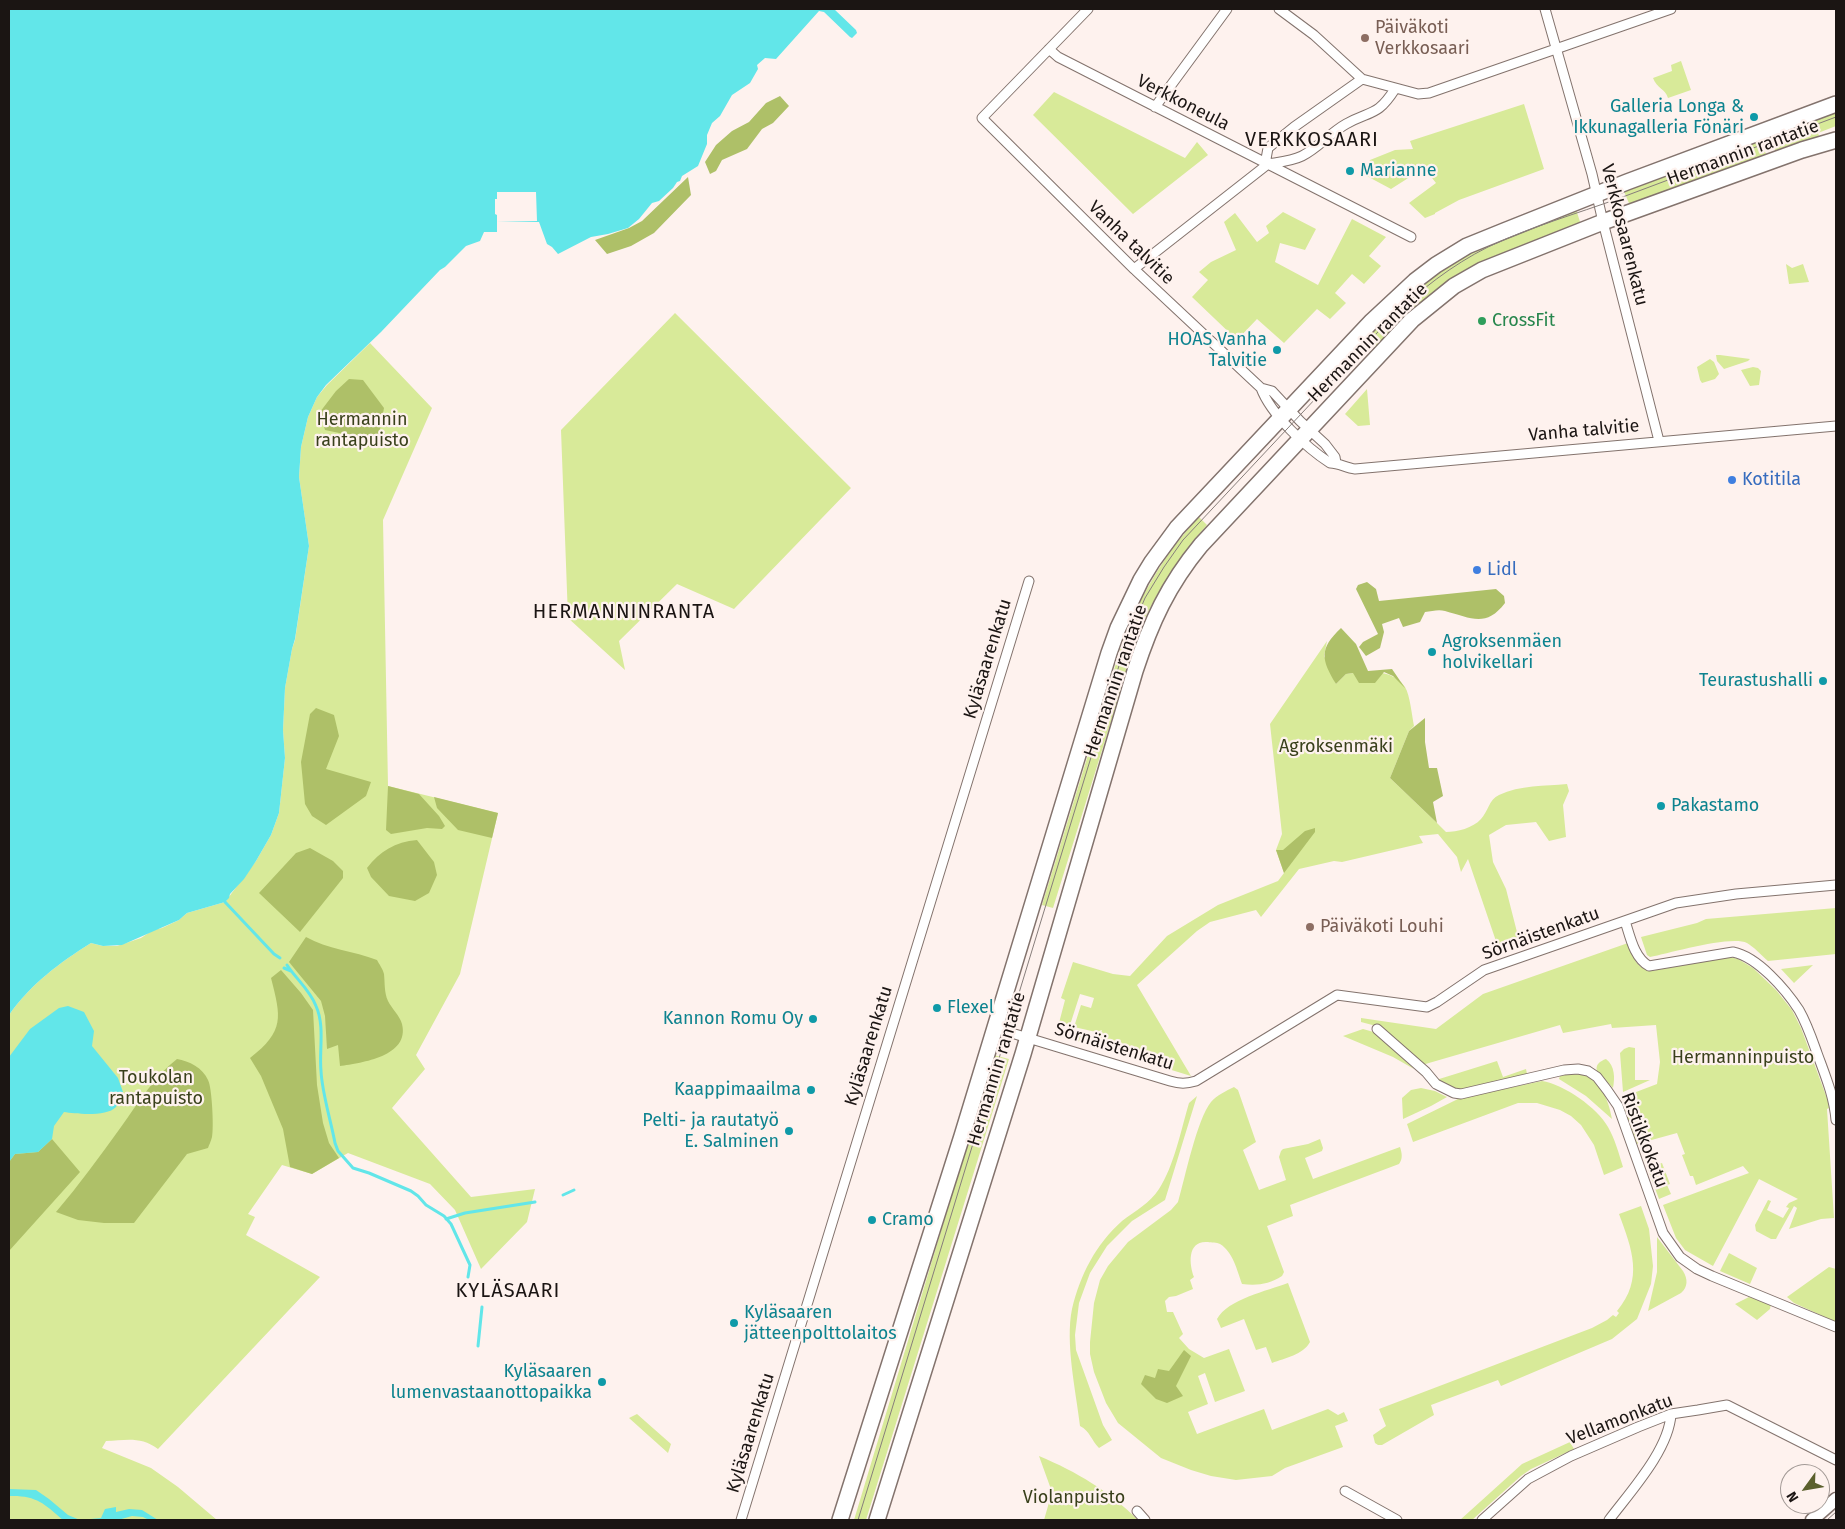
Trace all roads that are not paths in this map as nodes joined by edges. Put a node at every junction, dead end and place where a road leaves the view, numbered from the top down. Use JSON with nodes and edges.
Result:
{"nodes":[{"id":1,"x":1088,"y":9,"type":"edge"},
{"id":2,"x":1227,"y":9,"type":"edge"},
{"id":3,"x":1279,"y":9,"type":"edge"},
{"id":4,"x":1545,"y":9,"type":"edge"},
{"id":5,"x":1671,"y":9,"type":"edge"},
{"id":6,"x":1556,"y":48,"type":"junction"},
{"id":7,"x":1049,"y":49,"type":"junction"},
{"id":8,"x":1362,"y":79,"type":"junction"},
{"id":9,"x":1395,"y":89,"type":"junction"},
{"id":10,"x":1836,"y":104,"type":"edge"},
{"id":11,"x":1155,"y":107,"type":"junction"},
{"id":12,"x":1836,"y":140,"type":"edge"},
{"id":13,"x":1268,"y":164,"type":"junction"},
{"id":14,"x":1598,"y":194,"type":"junction"},
{"id":15,"x":1602,"y":222,"type":"junction"},
{"id":16,"x":1411,"y":237,"type":"dead end"},
{"id":17,"x":1134,"y":269,"type":"junction"},
{"id":18,"x":1284,"y":413,"type":"junction"},
{"id":19,"x":1836,"y":426,"type":"edge"},
{"id":20,"x":1305,"y":434,"type":"junction"},
{"id":21,"x":1659,"y":441,"type":"junction"},
{"id":22,"x":1336,"y":463,"type":"junction"},
{"id":23,"x":1029,"y":581,"type":"dead end"},
{"id":24,"x":1836,"y":885,"type":"edge"},
{"id":25,"x":1625,"y":921,"type":"junction"},
{"id":26,"x":995,"y":1028,"type":"junction"},
{"id":27,"x":1377,"y":1029,"type":"dead end"},
{"id":28,"x":1027,"y":1038,"type":"junction"},
{"id":29,"x":1836,"y":1120,"type":"edge"},
{"id":30,"x":1836,"y":1327,"type":"edge"},
{"id":31,"x":1671,"y":1414,"type":"junction"},
{"id":32,"x":1836,"y":1460,"type":"edge"},
{"id":33,"x":1345,"y":1491,"type":"dead end"},
{"id":34,"x":1836,"y":1499,"type":"edge"},
{"id":35,"x":1137,"y":1511,"type":"dead end"},
{"id":36,"x":741,"y":1520,"type":"edge"},
{"id":37,"x":840,"y":1520,"type":"edge"},
{"id":38,"x":877,"y":1520,"type":"edge"},
{"id":39,"x":1145,"y":1520,"type":"edge"},
{"id":40,"x":1396,"y":1520,"type":"edge"},
{"id":41,"x":1482,"y":1520,"type":"edge"},
{"id":42,"x":1609,"y":1520,"type":"edge"},
{"id":43,"x":1812,"y":1520,"type":"edge"}],
"edges":[{"from":1,"to":7,"type":"street"},
{"from":2,"to":11,"type":"street"},
{"from":3,"to":8,"type":"street"},
{"from":4,"to":6,"type":"street","name":"Verkkosaarenkatu"},
{"from":5,"to":6,"type":"street"},
{"from":6,"to":9,"type":"street"},
{"from":6,"to":14,"type":"street","name":"Verkkosaarenkatu"},
{"from":7,"to":11,"type":"street","name":"Verkkoneula"},
{"from":7,"to":17,"type":"street","name":"Vanha talvitie"},
{"from":8,"to":9,"type":"street"},
{"from":8,"to":13,"type":"street"},
{"from":9,"to":13,"type":"street"},
{"from":10,"to":14,"type":"main road","name":"Hermannin rantatie"},
{"from":11,"to":13,"type":"street","name":"Verkkoneula"},
{"from":12,"to":15,"type":"main road","name":"Hermannin rantatie"},
{"from":13,"to":16,"type":"street","name":"Verkkoneula"},
{"from":13,"to":17,"type":"street"},
{"from":14,"to":15,"type":"street","name":"Verkkosaarenkatu"},
{"from":14,"to":18,"type":"main road","name":"Hermannin rantatie"},
{"from":15,"to":20,"type":"main road","name":"Hermannin rantatie"},
{"from":15,"to":21,"type":"street","name":"Verkkosaarenkatu"},
{"from":17,"to":18,"type":"street","name":"Vanha talvitie"},
{"from":18,"to":20,"type":"street","name":"Vanha talvitie"},
{"from":18,"to":26,"type":"main road","name":"Hermannin rantatie"},
{"from":19,"to":21,"type":"street","name":"Vanha talvitie"},
{"from":20,"to":22,"type":"street","name":"Vanha talvitie"},
{"from":20,"to":22,"type":"street","name":"Vanha talvitie"},
{"from":20,"to":28,"type":"main road","name":"Hermannin rantatie"},
{"from":21,"to":22,"type":"street","name":"Vanha talvitie"},
{"from":23,"to":36,"type":"street","name":"Kyläsaarenkatu"},
{"from":24,"to":25,"type":"street","name":"Sörnäistenkatu"},
{"from":25,"to":28,"type":"street","name":"Sörnäistenkatu"},
{"from":25,"to":29,"type":"street"},
{"from":26,"to":28,"type":"street","name":"Sörnäistenkatu"},
{"from":26,"to":37,"type":"main road","name":"Hermannin rantatie"},
{"from":27,"to":30,"type":"street","name":"Ristikkokatu"},
{"from":28,"to":38,"type":"main road","name":"Hermannin rantatie"},
{"from":31,"to":32,"type":"street","name":"Vellamonkatu"},
{"from":31,"to":41,"type":"street","name":"Vellamonkatu"},
{"from":31,"to":42,"type":"street"},
{"from":33,"to":40,"type":"street"},
{"from":34,"to":43,"type":"main road"},
{"from":35,"to":39,"type":"street"}]}
